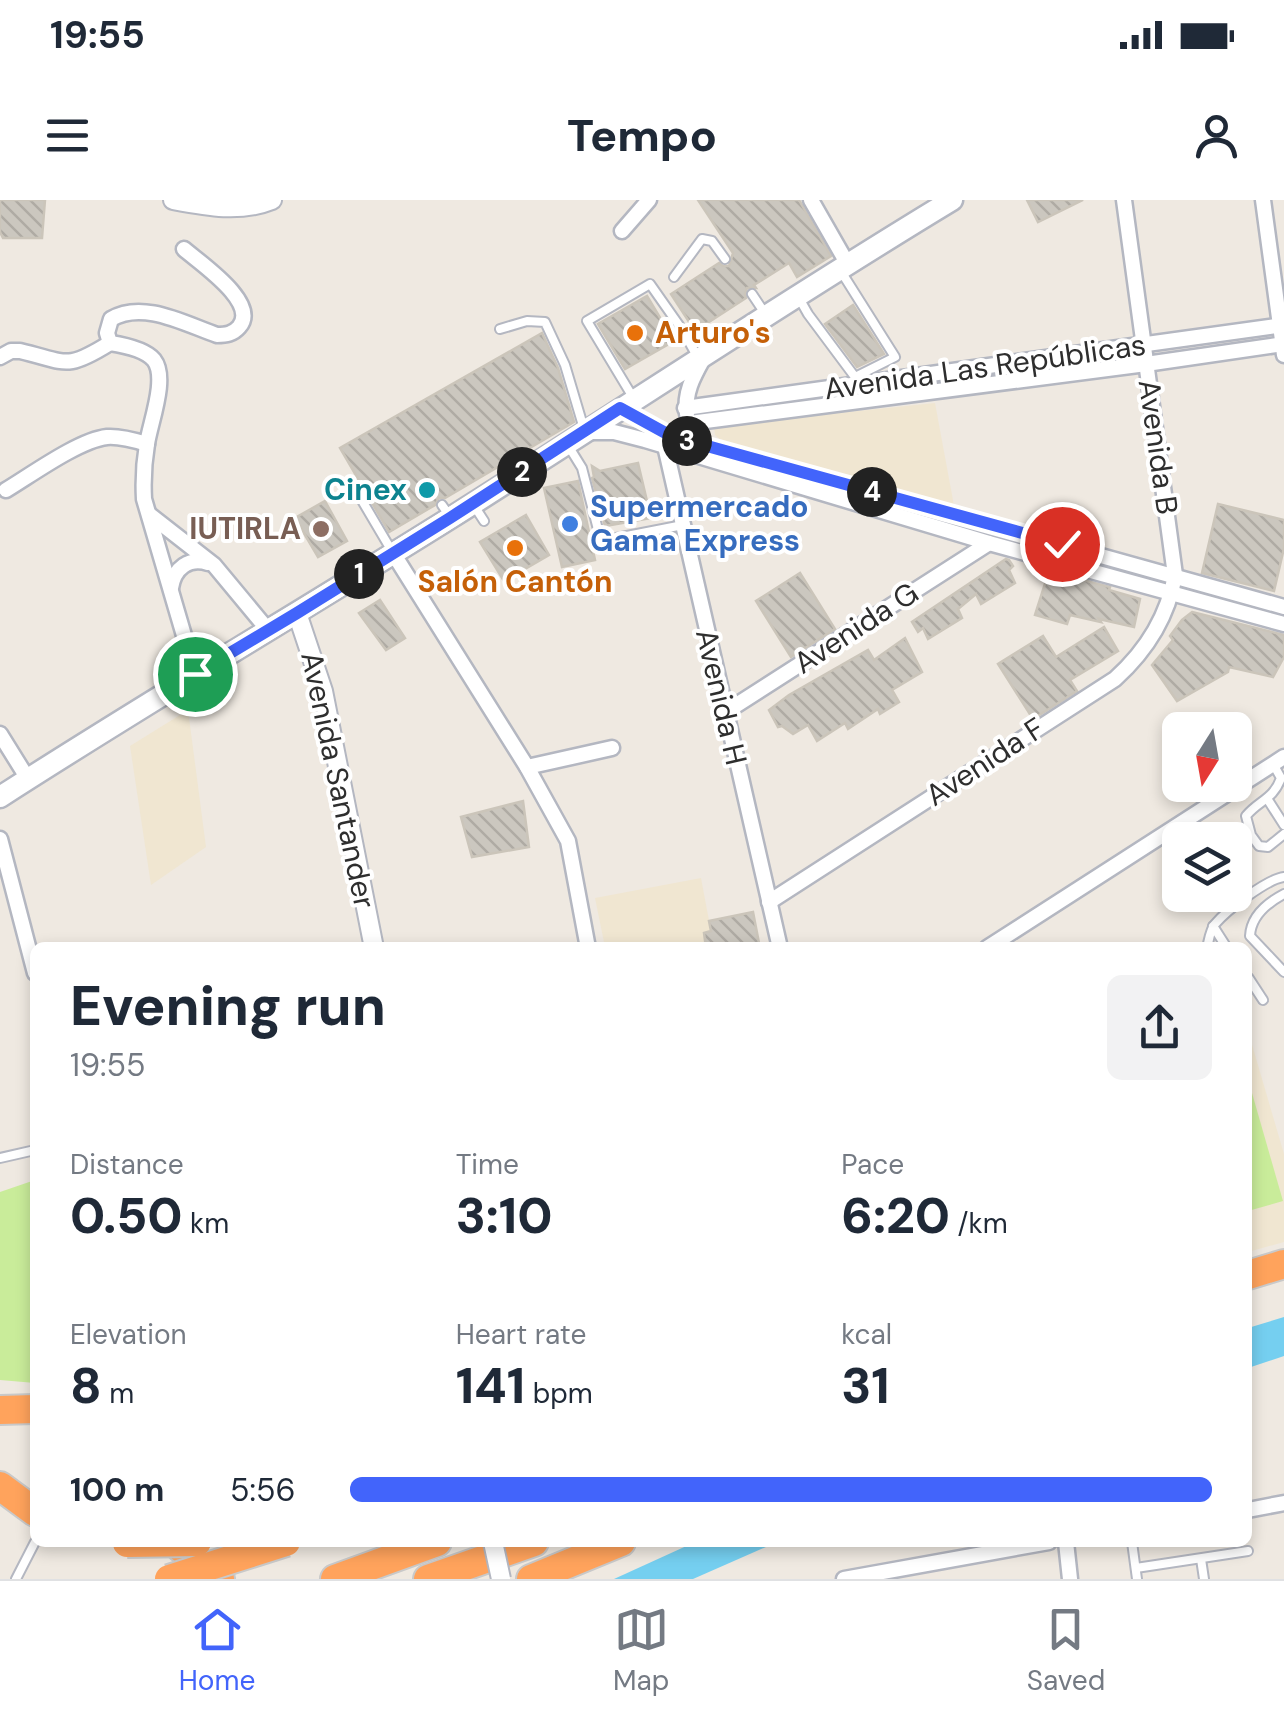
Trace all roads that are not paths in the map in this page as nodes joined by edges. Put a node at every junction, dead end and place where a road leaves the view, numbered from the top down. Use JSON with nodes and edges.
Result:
{"nodes":[{"id":1,"x":172,"y":200,"type":"edge"},
{"id":2,"x":272,"y":200,"type":"edge"},
{"id":3,"x":649,"y":200,"type":"edge"},
{"id":4,"x":811,"y":200,"type":"edge"},
{"id":5,"x":952,"y":200,"type":"edge"},
{"id":6,"x":1124,"y":200,"type":"edge"},
{"id":7,"x":1263,"y":200,"type":"edge"},
{"id":8,"x":622,"y":231,"type":"dead end"},
{"id":9,"x":184,"y":249,"type":"dead end"},
{"id":10,"x":726,"y":258,"type":"dead end"},
{"id":11,"x":843,"y":266,"type":"junction"},
{"id":12,"x":674,"y":278,"type":"dead end"},
{"id":13,"x":752,"y":294,"type":"dead end"},
{"id":14,"x":797,"y":294,"type":"junction"},
{"id":15,"x":766,"y":315,"type":"junction"},
{"id":16,"x":1282,"y":325,"type":"edge"},
{"id":17,"x":500,"y":328,"type":"dead end"},
{"id":18,"x":110,"y":343,"type":"junction"},
{"id":19,"x":1144,"y":344,"type":"junction"},
{"id":20,"x":1284,"y":347,"type":"edge"},
{"id":21,"x":703,"y":357,"type":"junction"},
{"id":22,"x":0,"y":358,"type":"edge"},
{"id":23,"x":1146,"y":364,"type":"junction"},
{"id":24,"x":627,"y":404,"type":"junction"},
{"id":25,"x":688,"y":416,"type":"junction"},
{"id":26,"x":578,"y":435,"type":"junction"},
{"id":27,"x":147,"y":444,"type":"junction"},
{"id":28,"x":665,"y":446,"type":"junction"},
{"id":29,"x":714,"y":449,"type":"junction"},
{"id":30,"x":6,"y":490,"type":"dead end"},
{"id":31,"x":357,"y":492,"type":"dead end"},
{"id":32,"x":150,"y":514,"type":"junction"},
{"id":33,"x":683,"y":525,"type":"junction"},
{"id":34,"x":994,"y":525,"type":"junction"},
{"id":35,"x":988,"y":543,"type":"junction"},
{"id":36,"x":392,"y":553,"type":"junction"},
{"id":37,"x":214,"y":564,"type":"junction"},
{"id":38,"x":1175,"y":575,"type":"junction"},
{"id":39,"x":170,"y":588,"type":"junction"},
{"id":40,"x":1172,"y":594,"type":"junction"},
{"id":41,"x":1284,"y":607,"type":"edge"},
{"id":42,"x":297,"y":613,"type":"junction"},
{"id":43,"x":1284,"y":624,"type":"edge"},
{"id":44,"x":268,"y":630,"type":"junction"},
{"id":45,"x":195,"y":674,"type":"junction"},
{"id":46,"x":724,"y":713,"type":"junction"},
{"id":47,"x":0,"y":734,"type":"edge"},
{"id":48,"x":612,"y":748,"type":"dead end"},
{"id":49,"x":1278,"y":760,"type":"edge"},
{"id":50,"x":527,"y":767,"type":"junction"},
{"id":51,"x":28,"y":779,"type":"junction"},
{"id":52,"x":0,"y":797,"type":"edge"},
{"id":53,"x":1268,"y":800,"type":"junction"},
{"id":54,"x":1284,"y":825,"type":"edge"},
{"id":55,"x":1284,"y":834,"type":"edge"},
{"id":56,"x":0,"y":839,"type":"edge"},
{"id":57,"x":1284,"y":877,"type":"edge"},
{"id":58,"x":1284,"y":894,"type":"edge"},
{"id":59,"x":769,"y":902,"type":"junction"},
{"id":60,"x":1213,"y":926,"type":"junction"},
{"id":61,"x":373,"y":942,"type":"edge"},
{"id":62,"x":587,"y":942,"type":"edge"},
{"id":63,"x":779,"y":942,"type":"edge"},
{"id":64,"x":996,"y":942,"type":"edge"},
{"id":65,"x":1207,"y":942,"type":"edge"},
{"id":66,"x":1223,"y":942,"type":"edge"},
{"id":67,"x":30,"y":955,"type":"edge"},
{"id":68,"x":1284,"y":972,"type":"edge"},
{"id":69,"x":1252,"y":984,"type":"edge"},
{"id":70,"x":1263,"y":1000,"type":"dead end"},
{"id":71,"x":30,"y":1151,"type":"edge"},
{"id":72,"x":0,"y":1158,"type":"edge"},
{"id":73,"x":1284,"y":1264,"type":"edge"},
{"id":74,"x":1252,"y":1274,"type":"edge"},
{"id":75,"x":1284,"y":1284,"type":"edge"},
{"id":76,"x":1252,"y":1294,"type":"edge"},
{"id":77,"x":30,"y":1409,"type":"edge"},
{"id":78,"x":0,"y":1410,"type":"edge"},
{"id":79,"x":0,"y":1486,"type":"edge"},
{"id":80,"x":1284,"y":1503,"type":"edge"},
{"id":81,"x":30,"y":1508,"type":"edge"},
{"id":82,"x":1252,"y":1509,"type":"edge"},
{"id":83,"x":32,"y":1547,"type":"edge"},
{"id":84,"x":184,"y":1547,"type":"edge"},
{"id":85,"x":188,"y":1547,"type":"edge"},
{"id":86,"x":249,"y":1547,"type":"edge"},
{"id":87,"x":271,"y":1547,"type":"edge"},
{"id":88,"x":423,"y":1547,"type":"edge"},
{"id":89,"x":494,"y":1547,"type":"edge"},
{"id":90,"x":520,"y":1547,"type":"edge"},
{"id":91,"x":610,"y":1547,"type":"edge"},
{"id":92,"x":1019,"y":1547,"type":"edge"},
{"id":93,"x":1067,"y":1547,"type":"edge"},
{"id":94,"x":1133,"y":1547,"type":"edge"},
{"id":95,"x":1248,"y":1551,"type":"dead end"},
{"id":96,"x":1201,"y":1558,"type":"junction"},
{"id":97,"x":938,"y":1561,"type":"junction"},
{"id":98,"x":1136,"y":1568,"type":"junction"},
{"id":99,"x":551,"y":1573,"type":"edge"},
{"id":100,"x":16,"y":1579,"type":"edge"},
{"id":101,"x":172,"y":1579,"type":"edge"},
{"id":102,"x":220,"y":1579,"type":"edge"},
{"id":103,"x":263,"y":1579,"type":"edge"},
{"id":104,"x":334,"y":1579,"type":"edge"},
{"id":105,"x":428,"y":1579,"type":"edge"},
{"id":106,"x":501,"y":1579,"type":"edge"},
{"id":107,"x":532,"y":1579,"type":"edge"},
{"id":108,"x":844,"y":1579,"type":"edge"},
{"id":109,"x":940,"y":1579,"type":"edge"},
{"id":110,"x":1070,"y":1579,"type":"edge"},
{"id":111,"x":1136,"y":1579,"type":"edge"},
{"id":112,"x":1204,"y":1579,"type":"edge"}],
"edges":[{"from":1,"to":2,"type":"street"},
{"from":3,"to":8,"type":"street"},
{"from":4,"to":11,"type":"street"},
{"from":5,"to":11,"type":"main road"},
{"from":6,"to":19,"type":"street","name":"Avenida B"},
{"from":7,"to":16,"type":"street"},
{"from":9,"to":18,"type":"street"},
{"from":10,"to":12,"type":"lane"},
{"from":11,"to":14,"type":"main road"},
{"from":11,"to":14,"type":"lane"},
{"from":13,"to":15,"type":"lane"},
{"from":14,"to":15,"type":"main road"},
{"from":15,"to":21,"type":"main road"},
{"from":16,"to":19,"type":"street","name":"Avenida Las Repúblicas"},
{"from":16,"to":20,"type":"street"},
{"from":17,"to":26,"type":"lane"},
{"from":18,"to":22,"type":"street"},
{"from":18,"to":27,"type":"street"},
{"from":19,"to":23,"type":"street","name":"Avenida B"},
{"from":19,"to":25,"type":"street","name":"Avenida Las Repúblicas"},
{"from":20,"to":23,"type":"street","name":"Avenida Las Repúblicas"},
{"from":21,"to":24,"type":"main road"},
{"from":21,"to":24,"type":"lane"},
{"from":21,"to":25,"type":"street"},
{"from":23,"to":25,"type":"street","name":"Avenida Las Repúblicas"},
{"from":23,"to":38,"type":"street","name":"Avenida B"},
{"from":24,"to":26,"type":"main road"},
{"from":24,"to":29,"type":"street"},
{"from":25,"to":29,"type":"street"},
{"from":26,"to":28,"type":"street"},
{"from":26,"to":33,"type":"lane"},
{"from":26,"to":36,"type":"main road"},
{"from":27,"to":30,"type":"street"},
{"from":27,"to":32,"type":"street"},
{"from":28,"to":33,"type":"street","name":"Avenida H"},
{"from":28,"to":35,"type":"street"},
{"from":29,"to":34,"type":"street"},
{"from":31,"to":36,"type":"lane"},
{"from":32,"to":37,"type":"street"},
{"from":32,"to":39,"type":"street"},
{"from":33,"to":46,"type":"street","name":"Avenida H"},
{"from":34,"to":35,"type":"street"},
{"from":34,"to":38,"type":"street"},
{"from":35,"to":40,"type":"street"},
{"from":35,"to":46,"type":"street","name":"Avenida G"},
{"from":36,"to":42,"type":"main road"},
{"from":36,"to":50,"type":"street"},
{"from":37,"to":39,"type":"street"},
{"from":37,"to":44,"type":"street"},
{"from":38,"to":40,"type":"street","name":"Avenida B"},
{"from":38,"to":41,"type":"street"},
{"from":39,"to":45,"type":"street"},
{"from":40,"to":43,"type":"street"},
{"from":40,"to":59,"type":"street","name":"Avenida F"},
{"from":42,"to":44,"type":"main road"},
{"from":42,"to":61,"type":"street","name":"Avenida Santander"},
{"from":44,"to":45,"type":"main road"},
{"from":45,"to":51,"type":"main road"},
{"from":46,"to":59,"type":"street","name":"Avenida H"},
{"from":47,"to":51,"type":"street"},
{"from":48,"to":50,"type":"street"},
{"from":49,"to":53,"type":"lane"},
{"from":49,"to":64,"type":"street"},
{"from":50,"to":62,"type":"street"},
{"from":51,"to":52,"type":"main road"},
{"from":53,"to":54,"type":"lane"},
{"from":53,"to":55,"type":"lane"},
{"from":56,"to":67,"type":"street"},
{"from":57,"to":60,"type":"lane"},
{"from":58,"to":68,"type":"lane"},
{"from":59,"to":63,"type":"street","name":"Avenida H"},
{"from":60,"to":65,"type":"lane"},
{"from":60,"to":66,"type":"lane"},
{"from":69,"to":70,"type":"lane"},
{"from":71,"to":72,"type":"lane"},
{"from":73,"to":74,"type":"highway"},
{"from":75,"to":76,"type":"highway"},
{"from":77,"to":78,"type":"highway"},
{"from":79,"to":81,"type":"highway"},
{"from":80,"to":82,"type":"street"},
{"from":83,"to":100,"type":"lane"},
{"from":84,"to":101,"type":"highway"},
{"from":85,"to":102,"type":"highway"},
{"from":86,"to":103,"type":"highway"},
{"from":87,"to":101,"type":"highway","bridge":true},
{"from":88,"to":104,"type":"highway"},
{"from":89,"to":106,"type":"street","bridge":true},
{"from":90,"to":105,"type":"highway"},
{"from":91,"to":99,"type":"highway"},
{"from":92,"to":97,"type":"street"},
{"from":93,"to":110,"type":"street"},
{"from":94,"to":98,"type":"lane"},
{"from":95,"to":96,"type":"lane"},
{"from":96,"to":98,"type":"lane"},
{"from":96,"to":112,"type":"lane"},
{"from":97,"to":108,"type":"street"},
{"from":97,"to":109,"type":"street"},
{"from":98,"to":111,"type":"lane"},
{"from":99,"to":107,"type":"highway"}]}
